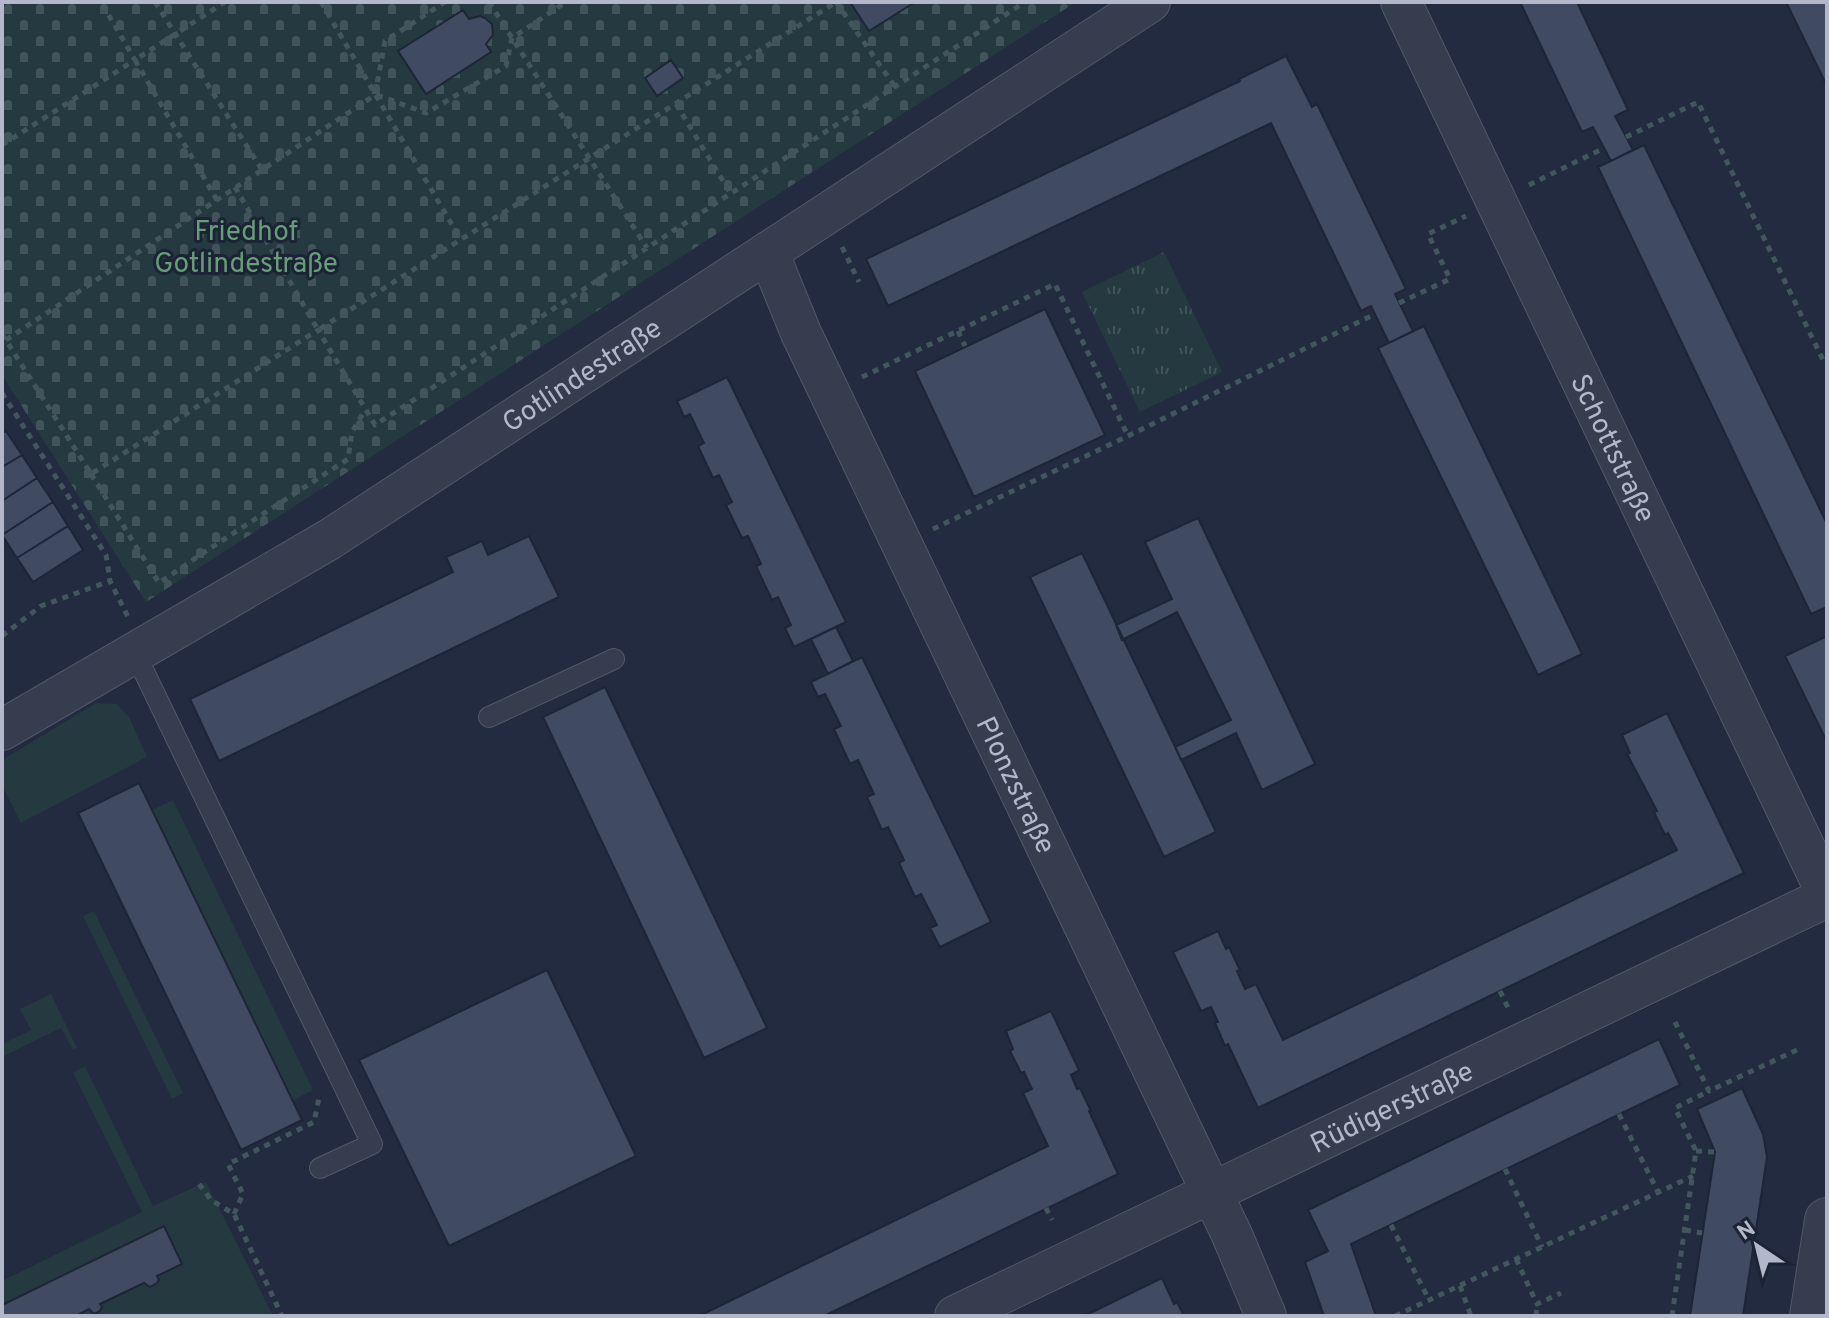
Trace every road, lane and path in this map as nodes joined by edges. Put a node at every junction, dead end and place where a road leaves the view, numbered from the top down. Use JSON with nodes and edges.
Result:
{"nodes":[{"id":1,"x":101,"y":2,"type":"edge"},
{"id":2,"x":155,"y":2,"type":"edge"},
{"id":3,"x":225,"y":2,"type":"edge"},
{"id":4,"x":321,"y":2,"type":"edge"},
{"id":5,"x":445,"y":2,"type":"edge"},
{"id":6,"x":489,"y":2,"type":"edge"},
{"id":7,"x":566,"y":2,"type":"edge"},
{"id":8,"x":836,"y":2,"type":"edge"},
{"id":9,"x":1025,"y":2,"type":"edge"},
{"id":10,"x":1150,"y":2,"type":"edge"},
{"id":11,"x":1401,"y":2,"type":"edge"},
{"id":12,"x":176,"y":34,"type":"junction"},
{"id":13,"x":512,"y":38,"type":"junction"},
{"id":14,"x":135,"y":60,"type":"junction"},
{"id":15,"x":895,"y":87,"type":"junction"},
{"id":16,"x":375,"y":95,"type":"junction"},
{"id":17,"x":676,"y":104,"type":"junction"},
{"id":18,"x":1626,"y":137,"type":"dead end"},
{"id":19,"x":2,"y":145,"type":"edge"},
{"id":20,"x":1604,"y":148,"type":"dead end"},
{"id":21,"x":589,"y":158,"type":"junction"},
{"id":22,"x":262,"y":170,"type":"junction"},
{"id":23,"x":235,"y":187,"type":"junction"},
{"id":24,"x":731,"y":194,"type":"junction"},
{"id":25,"x":217,"y":200,"type":"junction"},
{"id":26,"x":1496,"y":201,"type":"junction"},
{"id":27,"x":461,"y":240,"type":"junction"},
{"id":28,"x":647,"y":248,"type":"junction"},
{"id":29,"x":768,"y":252,"type":"junction"},
{"id":30,"x":1399,"y":303,"type":"dead end"},
{"id":31,"x":1375,"y":314,"type":"dead end"},
{"id":32,"x":318,"y":330,"type":"junction"},
{"id":33,"x":958,"y":331,"type":"junction"},
{"id":34,"x":4,"y":337,"type":"edge"},
{"id":35,"x":965,"y":346,"type":"dead end"},
{"id":36,"x":1827,"y":358,"type":"edge"},
{"id":37,"x":2,"y":393,"type":"edge"},
{"id":38,"x":830,"y":393,"type":"junction"},
{"id":39,"x":365,"y":410,"type":"junction"},
{"id":40,"x":1128,"y":436,"type":"junction"},
{"id":41,"x":91,"y":474,"type":"junction"},
{"id":42,"x":902,"y":544,"type":"junction"},
{"id":43,"x":110,"y":581,"type":"junction"},
{"id":44,"x":2,"y":636,"type":"edge"},
{"id":45,"x":140,"y":650,"type":"junction"},
{"id":46,"x":614,"y":659,"type":"dead end"},
{"id":47,"x":489,"y":717,"type":"dead end"},
{"id":48,"x":2,"y":730,"type":"edge"},
{"id":49,"x":1827,"y":896,"type":"edge"},
{"id":50,"x":1675,"y":1022,"type":"dead end"},
{"id":51,"x":1797,"y":1050,"type":"dead end"},
{"id":52,"x":1709,"y":1091,"type":"junction"},
{"id":53,"x":320,"y":1092,"type":"dead end"},
{"id":54,"x":1619,"y":1114,"type":"dead end"},
{"id":55,"x":1696,"y":1151,"type":"junction"},
{"id":56,"x":1715,"y":1152,"type":"dead end"},
{"id":57,"x":320,"y":1168,"type":"dead end"},
{"id":58,"x":1505,"y":1169,"type":"dead end"},
{"id":59,"x":1693,"y":1176,"type":"junction"},
{"id":60,"x":199,"y":1184,"type":"dead end"},
{"id":61,"x":1211,"y":1192,"type":"junction"},
{"id":62,"x":1658,"y":1193,"type":"junction"},
{"id":63,"x":1046,"y":1208,"type":"dead end"},
{"id":64,"x":234,"y":1214,"type":"junction"},
{"id":65,"x":1052,"y":1220,"type":"dead end"},
{"id":66,"x":1827,"y":1220,"type":"edge"},
{"id":67,"x":1391,"y":1225,"type":"dead end"},
{"id":68,"x":1685,"y":1230,"type":"junction"},
{"id":69,"x":1702,"y":1233,"type":"dead end"},
{"id":70,"x":1542,"y":1247,"type":"junction"},
{"id":71,"x":1516,"y":1259,"type":"junction"},
{"id":72,"x":1460,"y":1286,"type":"junction"},
{"id":73,"x":1561,"y":1293,"type":"dead end"},
{"id":74,"x":1429,"y":1300,"type":"junction"},
{"id":75,"x":1537,"y":1304,"type":"junction"},
{"id":76,"x":282,"y":1316,"type":"edge"},
{"id":77,"x":955,"y":1316,"type":"edge"},
{"id":78,"x":1266,"y":1316,"type":"edge"},
{"id":79,"x":1395,"y":1316,"type":"edge"},
{"id":80,"x":1471,"y":1316,"type":"edge"},
{"id":81,"x":1536,"y":1316,"type":"edge"},
{"id":82,"x":1674,"y":1316,"type":"edge"},
{"id":83,"x":1812,"y":1316,"type":"edge"}],
"edges":[{"from":1,"to":14,"type":"path"},
{"from":2,"to":12,"type":"path"},
{"from":3,"to":12,"type":"path"},
{"from":4,"to":16,"type":"path"},
{"from":5,"to":16,"type":"path"},
{"from":6,"to":13,"type":"path"},
{"from":7,"to":13,"type":"path"},
{"from":8,"to":15,"type":"path"},
{"from":8,"to":17,"type":"path"},
{"from":9,"to":15,"type":"path"},
{"from":10,"to":29,"type":"street","name":"Gotlindestraße"},
{"from":11,"to":26,"type":"street","name":"Schottstraße"},
{"from":12,"to":14,"type":"path"},
{"from":12,"to":22,"type":"path"},
{"from":13,"to":16,"type":"path"},
{"from":13,"to":21,"type":"path"},
{"from":14,"to":19,"type":"path"},
{"from":14,"to":25,"type":"path"},
{"from":15,"to":24,"type":"path"},
{"from":16,"to":22,"type":"path"},
{"from":16,"to":27,"type":"path"},
{"from":17,"to":21,"type":"path"},
{"from":17,"to":24,"type":"path"},
{"from":18,"to":36,"type":"path"},
{"from":20,"to":26,"type":"path"},
{"from":21,"to":27,"type":"path"},
{"from":21,"to":28,"type":"path"},
{"from":22,"to":23,"type":"path"},
{"from":23,"to":25,"type":"path"},
{"from":23,"to":32,"type":"path"},
{"from":24,"to":28,"type":"path"},
{"from":25,"to":34,"type":"path"},
{"from":26,"to":30,"type":"path"},
{"from":26,"to":49,"type":"street","name":"Schottstraße"},
{"from":27,"to":32,"type":"path"},
{"from":28,"to":39,"type":"path"},
{"from":29,"to":38,"type":"street","name":"Plonzstraße"},
{"from":29,"to":45,"type":"street","name":"Gotlindestraße"},
{"from":31,"to":40,"type":"path"},
{"from":32,"to":39,"type":"path"},
{"from":32,"to":41,"type":"path"},
{"from":33,"to":35,"type":"path"},
{"from":33,"to":38,"type":"path"},
{"from":33,"to":40,"type":"path"},
{"from":34,"to":41,"type":"path"},
{"from":37,"to":43,"type":"path"},
{"from":38,"to":42,"type":"street","name":"Plonzstraße"},
{"from":39,"to":41,"type":"path"},
{"from":40,"to":42,"type":"path"},
{"from":42,"to":61,"type":"street","name":"Plonzstraße"},
{"from":43,"to":44,"type":"path"},
{"from":43,"to":45,"type":"path"},
{"from":45,"to":48,"type":"street","name":"Gotlindestraße"},
{"from":45,"to":57,"type":"lane"},
{"from":46,"to":47,"type":"lane"},
{"from":49,"to":61,"type":"street","name":"Rüdigerstraße"},
{"from":50,"to":52,"type":"path"},
{"from":51,"to":52,"type":"path"},
{"from":52,"to":55,"type":"path"},
{"from":53,"to":64,"type":"path"},
{"from":54,"to":62,"type":"path"},
{"from":55,"to":56,"type":"path"},
{"from":55,"to":59,"type":"path"},
{"from":58,"to":70,"type":"path"},
{"from":59,"to":62,"type":"path"},
{"from":59,"to":68,"type":"path"},
{"from":60,"to":64,"type":"path"},
{"from":61,"to":77,"type":"street","name":"Rüdigerstraße"},
{"from":61,"to":78,"type":"street","name":"Plonzstraße"},
{"from":62,"to":70,"type":"path"},
{"from":63,"to":65,"type":"path"},
{"from":64,"to":76,"type":"path"},
{"from":66,"to":83,"type":"street"},
{"from":67,"to":74,"type":"path"},
{"from":68,"to":69,"type":"path"},
{"from":68,"to":82,"type":"path"},
{"from":70,"to":71,"type":"path"},
{"from":71,"to":72,"type":"path"},
{"from":71,"to":75,"type":"path"},
{"from":72,"to":74,"type":"path"},
{"from":72,"to":80,"type":"path"},
{"from":73,"to":75,"type":"path"},
{"from":74,"to":79,"type":"path"},
{"from":75,"to":81,"type":"path"}]}
